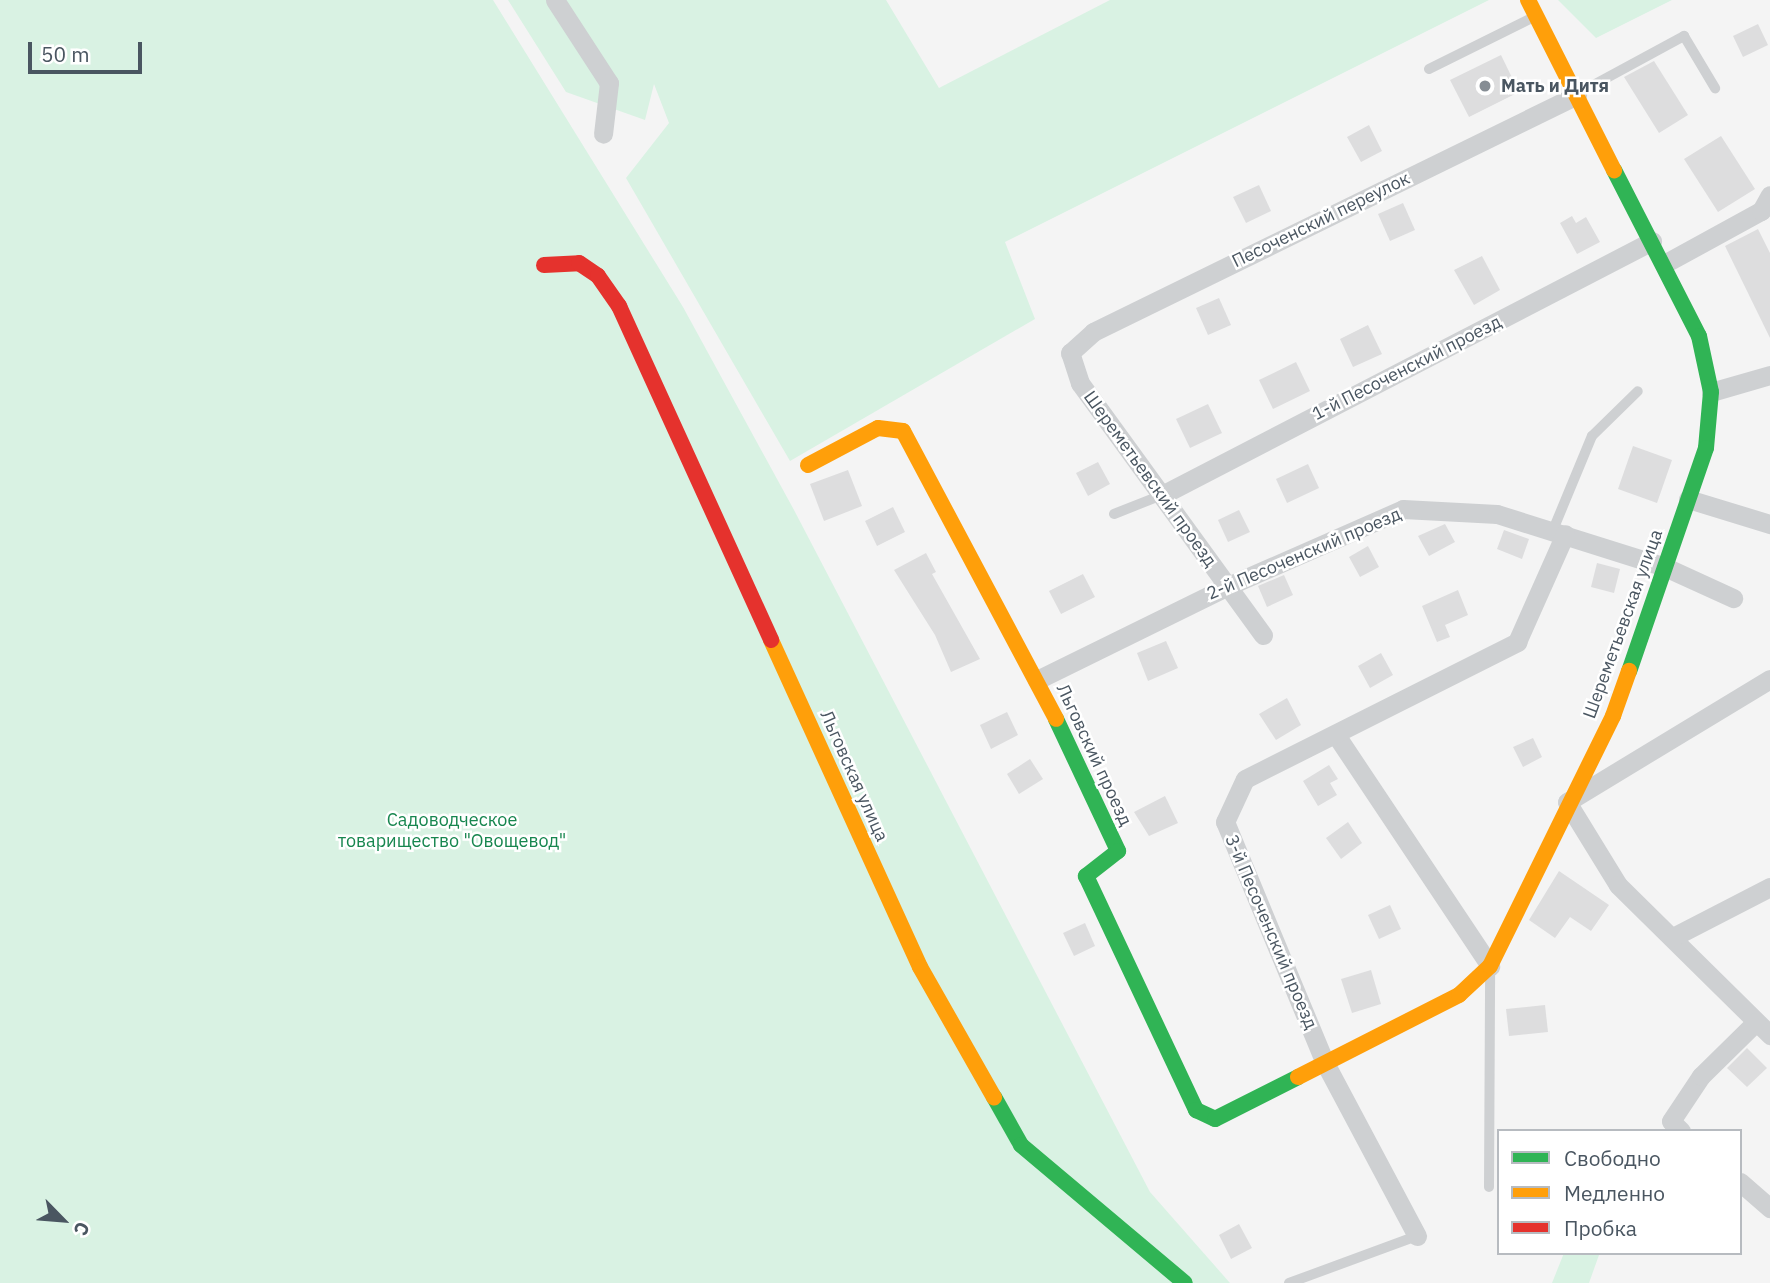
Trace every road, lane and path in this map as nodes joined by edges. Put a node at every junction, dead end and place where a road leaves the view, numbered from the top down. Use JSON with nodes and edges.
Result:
{"nodes":[{"id":1,"x":555,"y":0,"type":"edge"},
{"id":2,"x":1528,"y":0,"type":"edge"},
{"id":3,"x":1536,"y":15,"type":"junction"},
{"id":4,"x":1429,"y":69,"type":"dead end"},
{"id":5,"x":1715,"y":88,"type":"dead end"},
{"id":6,"x":1577,"y":94,"type":"junction"},
{"id":7,"x":603,"y":134,"type":"dead end"},
{"id":8,"x":1770,"y":195,"type":"edge"},
{"id":9,"x":1652,"y":241,"type":"junction"},
{"id":10,"x":1664,"y":264,"type":"junction"},
{"id":11,"x":544,"y":265,"type":"dead end"},
{"id":12,"x":1070,"y":353,"type":"joint"},
{"id":13,"x":1770,"y":375,"type":"edge"},
{"id":14,"x":1638,"y":391,"type":"dead end"},
{"id":15,"x":1711,"y":392,"type":"junction"},
{"id":16,"x":808,"y":465,"type":"dead end"},
{"id":17,"x":1162,"y":495,"type":"junction"},
{"id":18,"x":1688,"y":499,"type":"junction"},
{"id":19,"x":1114,"y":513,"type":"dead end"},
{"id":20,"x":1770,"y":524,"type":"edge"},
{"id":21,"x":1559,"y":532,"type":"junction"},
{"id":22,"x":1665,"y":567,"type":"junction"},
{"id":23,"x":1228,"y":586,"type":"junction"},
{"id":24,"x":1734,"y":598,"type":"dead end"},
{"id":25,"x":1263,"y":635,"type":"dead end"},
{"id":26,"x":1770,"y":679,"type":"edge"},
{"id":27,"x":1037,"y":680,"type":"junction"},
{"id":28,"x":1336,"y":736,"type":"junction"},
{"id":29,"x":1567,"y":802,"type":"junction"},
{"id":30,"x":1770,"y":887,"type":"edge"},
{"id":31,"x":1673,"y":937,"type":"junction"},
{"id":32,"x":1490,"y":966,"type":"junction"},
{"id":33,"x":1763,"y":1028,"type":"edge"},
{"id":34,"x":1325,"y":1063,"type":"junction"},
{"id":35,"x":1215,"y":1119,"type":"joint"},
{"id":36,"x":1679,"y":1129,"type":"edge"},
{"id":37,"x":1742,"y":1184,"type":"edge"},
{"id":38,"x":1489,"y":1187,"type":"dead end"},
{"id":39,"x":1770,"y":1208,"type":"edge"},
{"id":40,"x":1417,"y":1236,"type":"joint"},
{"id":41,"x":1185,"y":1283,"type":"edge"},
{"id":42,"x":1289,"y":1283,"type":"edge"}],
"edges":[{"from":1,"to":7,"type":"street"},
{"from":2,"to":3,"type":"street","name":"Шереметьевская улица"},
{"from":3,"to":4,"type":"lane"},
{"from":3,"to":6,"type":"street","name":"Шереметьевская улица"},
{"from":5,"to":6,"type":"lane"},
{"from":6,"to":9,"type":"street","name":"Шереметьевская улица"},
{"from":6,"to":12,"type":"street","name":"Песоченский переулок"},
{"from":8,"to":10,"type":"street"},
{"from":9,"to":10,"type":"street","name":"Шереметьевская улица"},
{"from":9,"to":17,"type":"street","name":"1-й Песоченский проезд"},
{"from":10,"to":15,"type":"street","name":"Шереметьевская улица"},
{"from":11,"to":41,"type":"street","name":"Льговская улица"},
{"from":12,"to":17,"type":"street","name":"Шереметьевский проезд"},
{"from":13,"to":15,"type":"street"},
{"from":14,"to":21,"type":"lane"},
{"from":15,"to":18,"type":"street","name":"Шереметьевская улица"},
{"from":16,"to":27,"type":"street","name":"Льговский проезд"},
{"from":17,"to":19,"type":"lane"},
{"from":17,"to":23,"type":"street","name":"Шереметьевский проезд"},
{"from":18,"to":20,"type":"street"},
{"from":18,"to":22,"type":"street","name":"Шереметьевская улица"},
{"from":21,"to":22,"type":"street","name":"2-й Песоченский проезд"},
{"from":21,"to":23,"type":"street","name":"2-й Песоченский проезд"},
{"from":21,"to":28,"type":"street","name":"3-й Песоченский проезд"},
{"from":22,"to":24,"type":"street","name":"2-й Песоченский проезд"},
{"from":22,"to":29,"type":"street","name":"Шереметьевская улица"},
{"from":23,"to":25,"type":"street","name":"Шереметьевский проезд"},
{"from":23,"to":27,"type":"street","name":"2-й Песоченский проезд"},
{"from":26,"to":29,"type":"street"},
{"from":27,"to":35,"type":"street","name":"Льговский проезд"},
{"from":28,"to":32,"type":"street"},
{"from":28,"to":34,"type":"street","name":"3-й Песоченский проезд"},
{"from":29,"to":31,"type":"street"},
{"from":29,"to":32,"type":"street","name":"Шереметьевская улица"},
{"from":30,"to":31,"type":"street"},
{"from":31,"to":33,"type":"street"},
{"from":32,"to":34,"type":"street","name":"Шереметьевская улица"},
{"from":32,"to":38,"type":"lane"},
{"from":33,"to":36,"type":"street"},
{"from":34,"to":35,"type":"street","name":"Шереметьевская улица"},
{"from":34,"to":40,"type":"street","name":"3-й Песоченский проезд"},
{"from":37,"to":39,"type":"street"},
{"from":40,"to":42,"type":"lane"}]}
